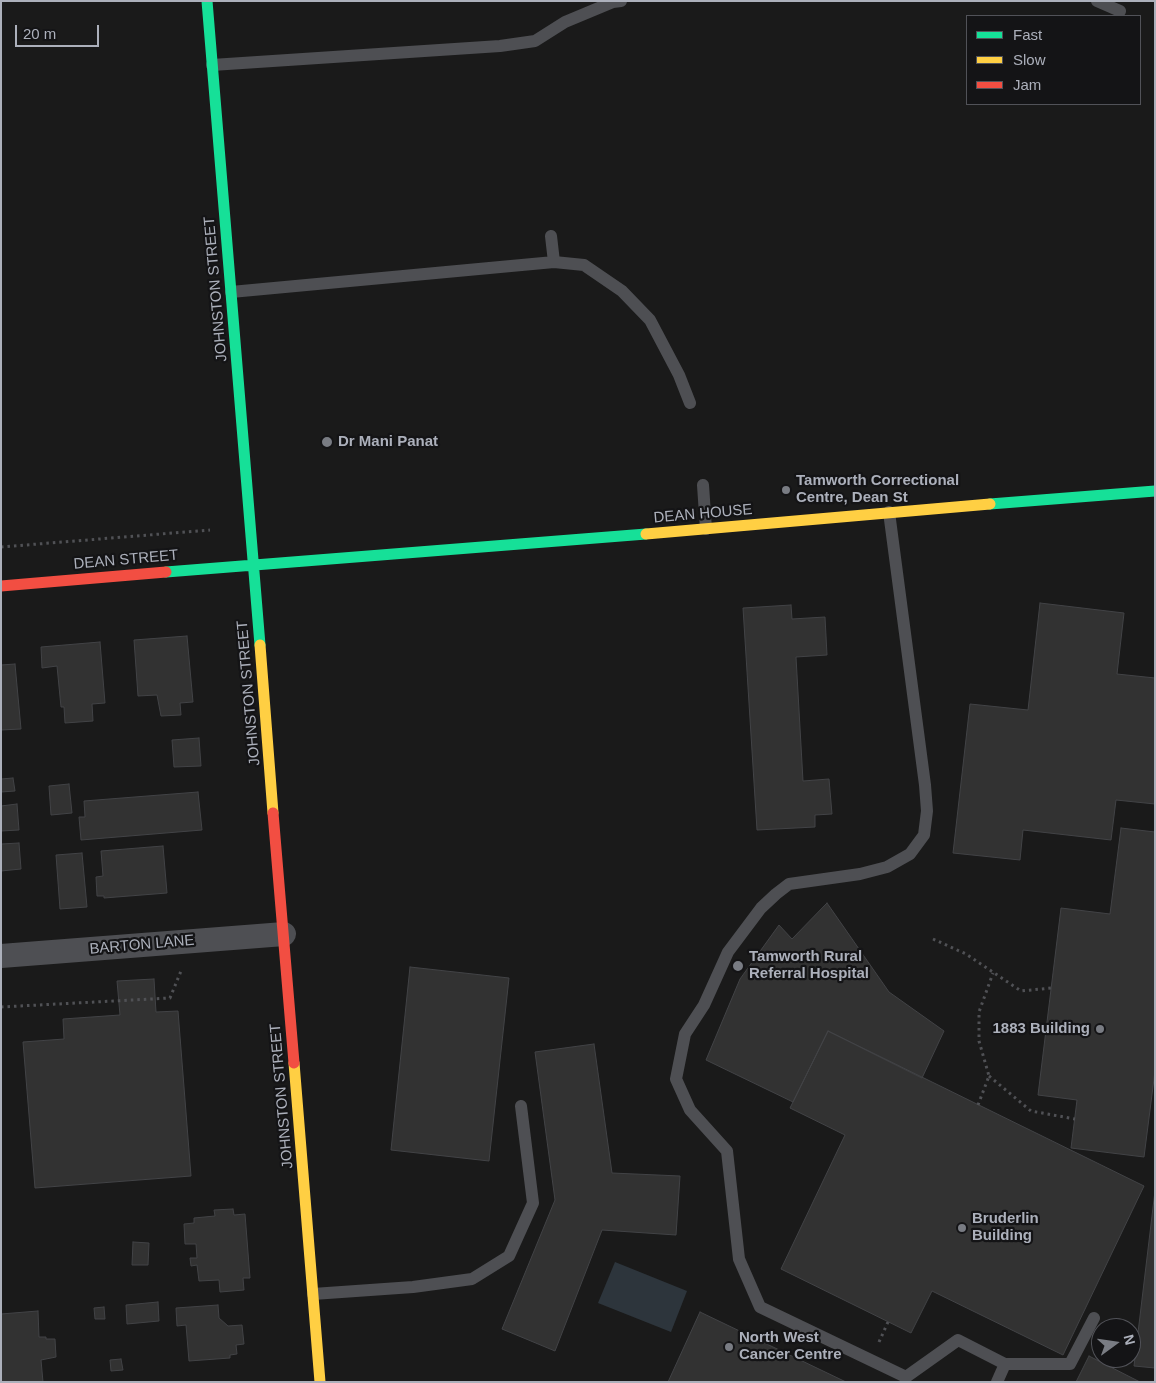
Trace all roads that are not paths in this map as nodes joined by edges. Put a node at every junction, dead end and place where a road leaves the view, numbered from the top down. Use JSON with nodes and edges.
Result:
{"nodes":[{"id":1,"x":207,"y":1,"type":"edge"},
{"id":2,"x":621,"y":1,"type":"edge"},
{"id":3,"x":1097,"y":1,"type":"edge"},
{"id":4,"x":1120,"y":12,"type":"dead end"},
{"id":5,"x":212,"y":65,"type":"junction"},
{"id":6,"x":551,"y":236,"type":"dead end"},
{"id":7,"x":554,"y":262,"type":"junction"},
{"id":8,"x":231,"y":292,"type":"junction"},
{"id":9,"x":690,"y":403,"type":"dead end"},
{"id":10,"x":703,"y":485,"type":"dead end"},
{"id":11,"x":1155,"y":491,"type":"edge"},
{"id":12,"x":889,"y":512,"type":"junction"},
{"id":13,"x":706,"y":529,"type":"junction"},
{"id":14,"x":253,"y":564,"type":"junction"},
{"id":15,"x":1,"y":586,"type":"edge"},
{"id":16,"x":284,"y":934,"type":"junction"},
{"id":17,"x":1,"y":956,"type":"edge"},
{"id":18,"x":521,"y":1106,"type":"dead end"},
{"id":19,"x":313,"y":1294,"type":"junction"},
{"id":20,"x":1091,"y":1324,"type":"edge"},
{"id":21,"x":1005,"y":1364,"type":"junction"},
{"id":22,"x":905,"y":1380,"type":"edge"},
{"id":23,"x":320,"y":1382,"type":"edge"},
{"id":24,"x":997,"y":1382,"type":"edge"}],
"edges":[{"from":1,"to":5,"type":"street","name":"JOHNSTON STREET"},
{"from":2,"to":5,"type":"lane"},
{"from":3,"to":4,"type":"lane"},
{"from":5,"to":8,"type":"street","name":"JOHNSTON STREET"},
{"from":6,"to":7,"type":"lane"},
{"from":7,"to":8,"type":"lane"},
{"from":7,"to":9,"type":"lane"},
{"from":8,"to":14,"type":"street","name":"JOHNSTON STREET"},
{"from":10,"to":13,"type":"lane"},
{"from":11,"to":12,"type":"street","name":"DEAN HOUSE"},
{"from":12,"to":13,"type":"street","name":"DEAN HOUSE"},
{"from":12,"to":22,"type":"lane"},
{"from":13,"to":14,"type":"street","name":"DEAN HOUSE"},
{"from":14,"to":15,"type":"street","name":"DEAN STREET"},
{"from":14,"to":16,"type":"street","name":"JOHNSTON STREET"},
{"from":16,"to":17,"type":"street","name":"BARTON LANE"},
{"from":16,"to":19,"type":"street","name":"JOHNSTON STREET"},
{"from":18,"to":19,"type":"lane"},
{"from":19,"to":23,"type":"street","name":"JOHNSTON STREET"},
{"from":20,"to":21,"type":"lane"},
{"from":21,"to":22,"type":"lane"},
{"from":21,"to":24,"type":"lane"}]}
